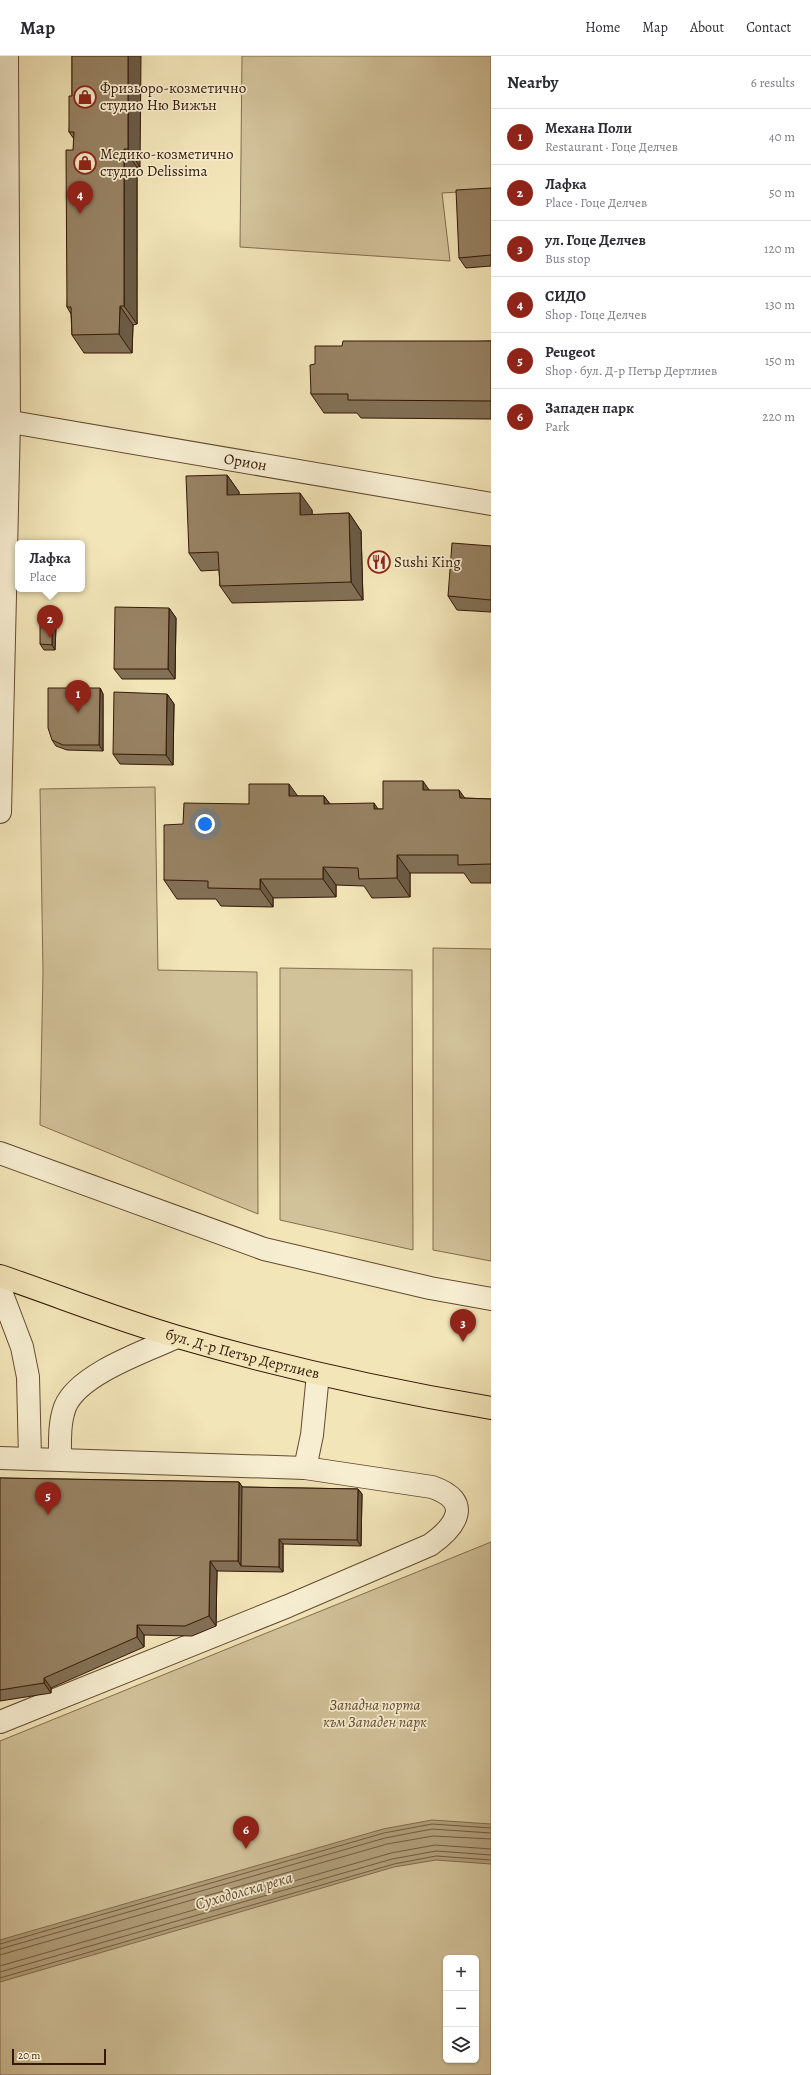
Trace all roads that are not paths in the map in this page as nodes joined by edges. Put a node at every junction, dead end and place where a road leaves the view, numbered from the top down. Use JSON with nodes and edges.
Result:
{"nodes":[{"id":1,"x":7,"y":56,"type":"edge"},
{"id":2,"x":4,"y":179,"type":"edge"},
{"id":3,"x":5,"y":421,"type":"edge"},
{"id":4,"x":491,"y":504,"type":"edge"},
{"id":5,"x":0,"y":812,"type":"edge"},
{"id":6,"x":0,"y":1153,"type":"edge"},
{"id":7,"x":0,"y":1276,"type":"edge"},
{"id":8,"x":0,"y":1289,"type":"edge"},
{"id":9,"x":491,"y":1299,"type":"edge"},
{"id":10,"x":176,"y":1337,"type":"junction"},
{"id":11,"x":318,"y":1374,"type":"junction"},
{"id":12,"x":491,"y":1408,"type":"edge"},
{"id":13,"x":0,"y":1458,"type":"edge"},
{"id":14,"x":30,"y":1458,"type":"junction"},
{"id":15,"x":60,"y":1458,"type":"junction"},
{"id":16,"x":305,"y":1468,"type":"junction"},
{"id":17,"x":0,"y":1722,"type":"edge"}],
"edges":[{"from":1,"to":2,"type":"street"},
{"from":2,"to":3,"type":"street"},
{"from":3,"to":4,"type":"street","name":"Орион"},
{"from":3,"to":5,"type":"street"},
{"from":6,"to":9,"type":"street"},
{"from":7,"to":10,"type":"main road","name":"бул. Д-р Петър Дертлиев"},
{"from":8,"to":14,"type":"street"},
{"from":10,"to":11,"type":"main road","name":"бул. Д-р Петър Дертлиев"},
{"from":10,"to":15,"type":"street"},
{"from":11,"to":12,"type":"main road","name":"бул. Д-р Петър Дертлиев"},
{"from":11,"to":16,"type":"street"},
{"from":13,"to":14,"type":"street"},
{"from":14,"to":15,"type":"street"},
{"from":15,"to":16,"type":"street"},
{"from":16,"to":17,"type":"street"}]}
